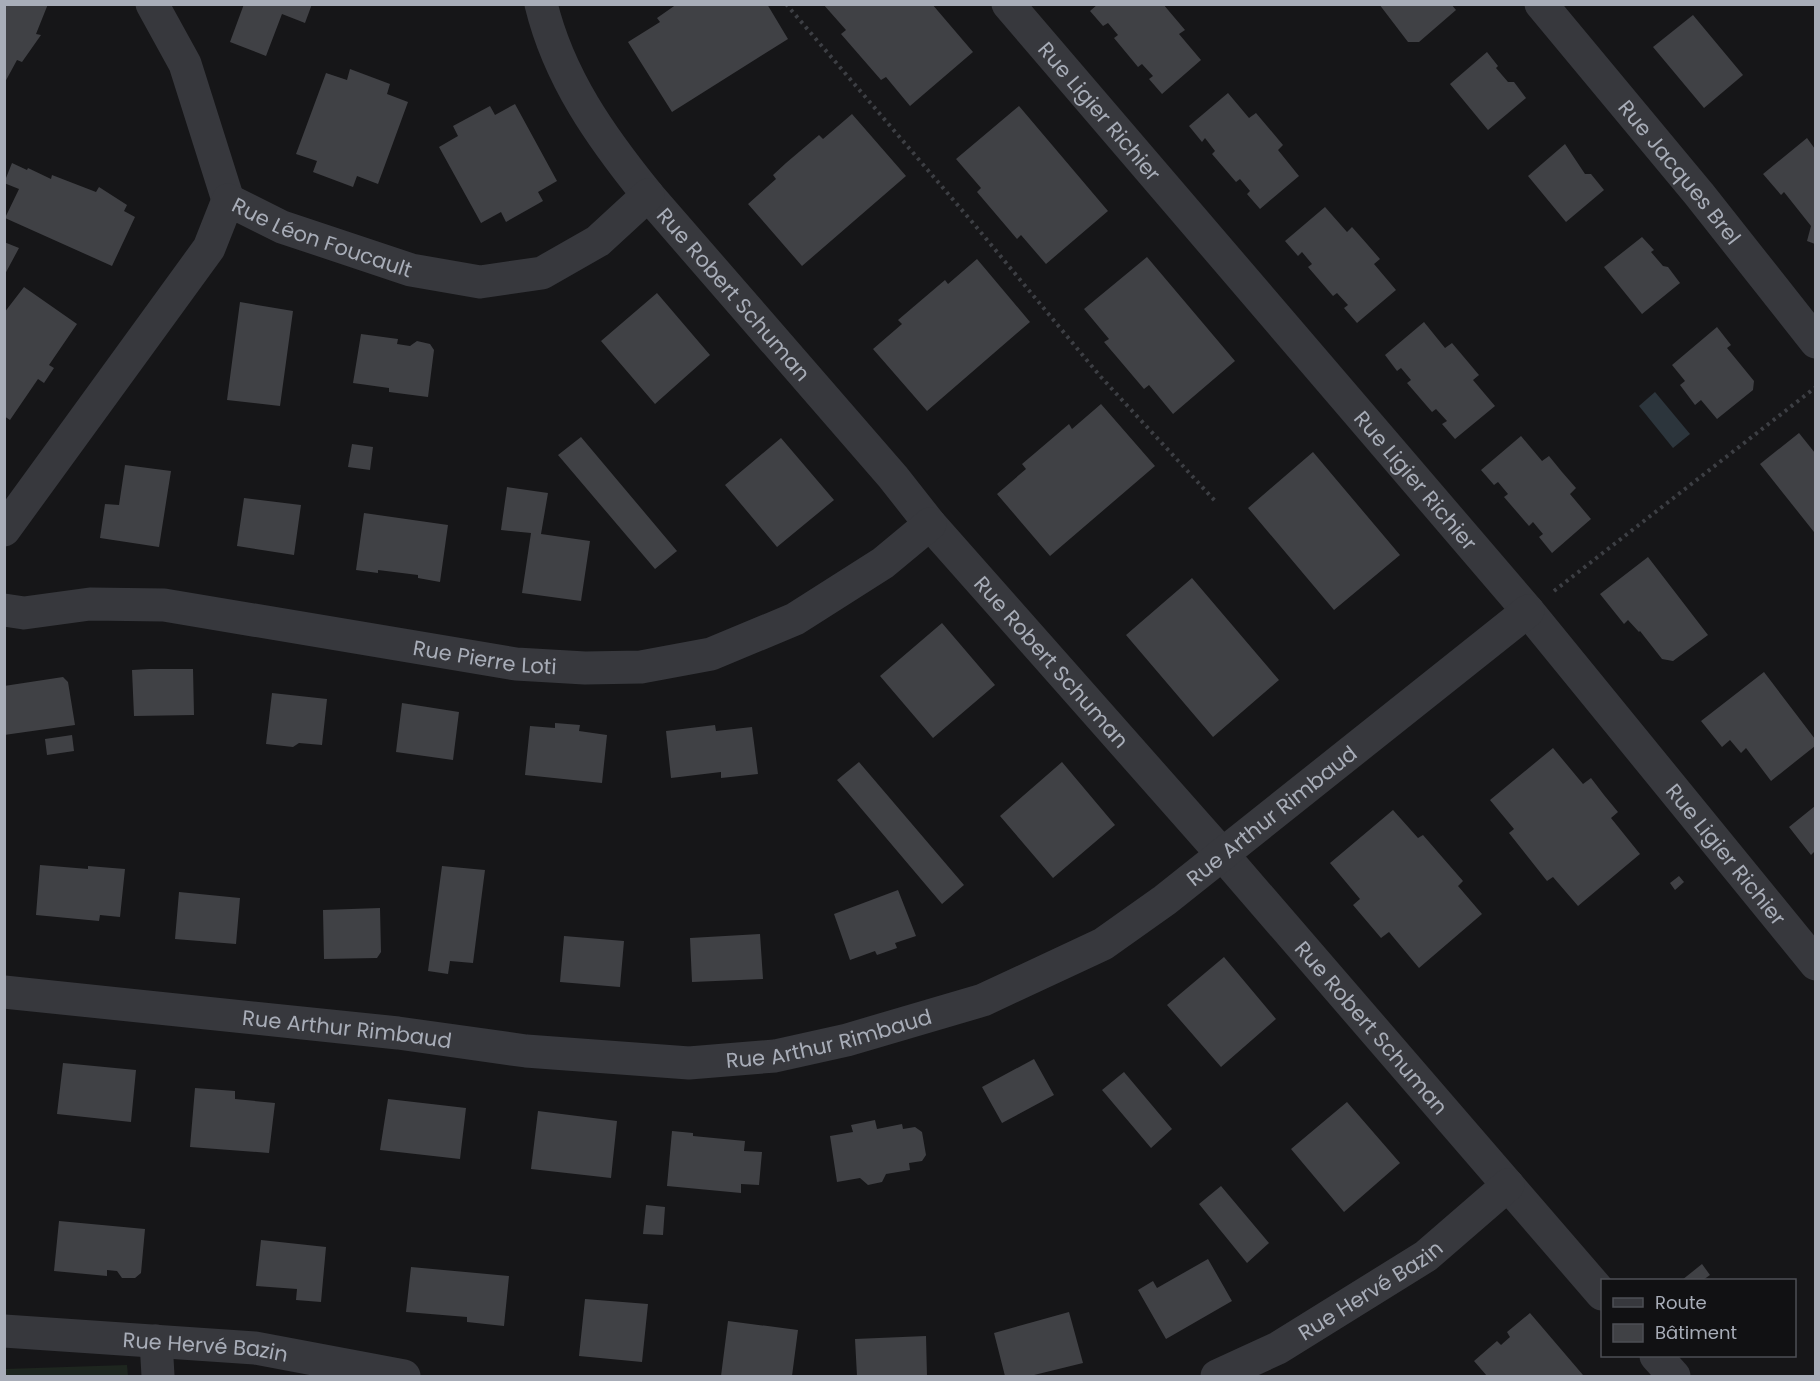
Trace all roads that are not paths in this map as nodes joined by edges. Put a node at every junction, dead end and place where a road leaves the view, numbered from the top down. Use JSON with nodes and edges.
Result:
{"nodes":[{"id":1,"x":152,"y":4,"type":"edge"},
{"id":2,"x":541,"y":4,"type":"edge"},
{"id":3,"x":1008,"y":4,"type":"edge"},
{"id":4,"x":1541,"y":4,"type":"edge"},
{"id":5,"x":648,"y":195,"type":"junction"},
{"id":6,"x":228,"y":200,"type":"junction"},
{"id":7,"x":1815,"y":342,"type":"edge"},
{"id":8,"x":930,"y":524,"type":"junction"},
{"id":9,"x":4,"y":530,"type":"edge"},
{"id":10,"x":4,"y":610,"type":"edge"},
{"id":11,"x":1527,"y":611,"type":"junction"},
{"id":12,"x":1222,"y":854,"type":"junction"},
{"id":13,"x":1815,"y":964,"type":"edge"},
{"id":14,"x":4,"y":992,"type":"edge"},
{"id":15,"x":1508,"y":1185,"type":"junction"},
{"id":16,"x":1601,"y":1293,"type":"edge"},
{"id":17,"x":4,"y":1331,"type":"edge"},
{"id":18,"x":156,"y":1341,"type":"junction"},
{"id":19,"x":1657,"y":1357,"type":"edge"},
{"id":20,"x":158,"y":1377,"type":"edge"},
{"id":21,"x":404,"y":1377,"type":"edge"},
{"id":22,"x":1217,"y":1377,"type":"edge"},
{"id":23,"x":1674,"y":1377,"type":"edge"}],
"edges":[{"from":1,"to":6,"type":"street"},
{"from":2,"to":5,"type":"street","name":"Rue Robert Schuman"},
{"from":3,"to":11,"type":"street","name":"Rue Ligier Richier"},
{"from":4,"to":7,"type":"street","name":"Rue Jacques Brel"},
{"from":5,"to":6,"type":"street","name":"Rue Léon Foucault"},
{"from":5,"to":8,"type":"street","name":"Rue Robert Schuman"},
{"from":6,"to":9,"type":"street","name":"Rue Léon Foucault"},
{"from":8,"to":10,"type":"street","name":"Rue Pierre Loti"},
{"from":8,"to":12,"type":"street","name":"Rue Robert Schuman"},
{"from":11,"to":12,"type":"street","name":"Rue Arthur Rimbaud"},
{"from":11,"to":13,"type":"street","name":"Rue Ligier Richier"},
{"from":12,"to":14,"type":"street","name":"Rue Arthur Rimbaud"},
{"from":12,"to":15,"type":"street","name":"Rue Robert Schuman"},
{"from":15,"to":16,"type":"street","name":"Rue Robert Schuman"},
{"from":15,"to":22,"type":"street","name":"Rue Hervé Bazin"},
{"from":17,"to":18,"type":"street","name":"Rue Hervé Bazin"},
{"from":18,"to":20,"type":"street"},
{"from":18,"to":21,"type":"street","name":"Rue Hervé Bazin"},
{"from":19,"to":23,"type":"street"}]}
